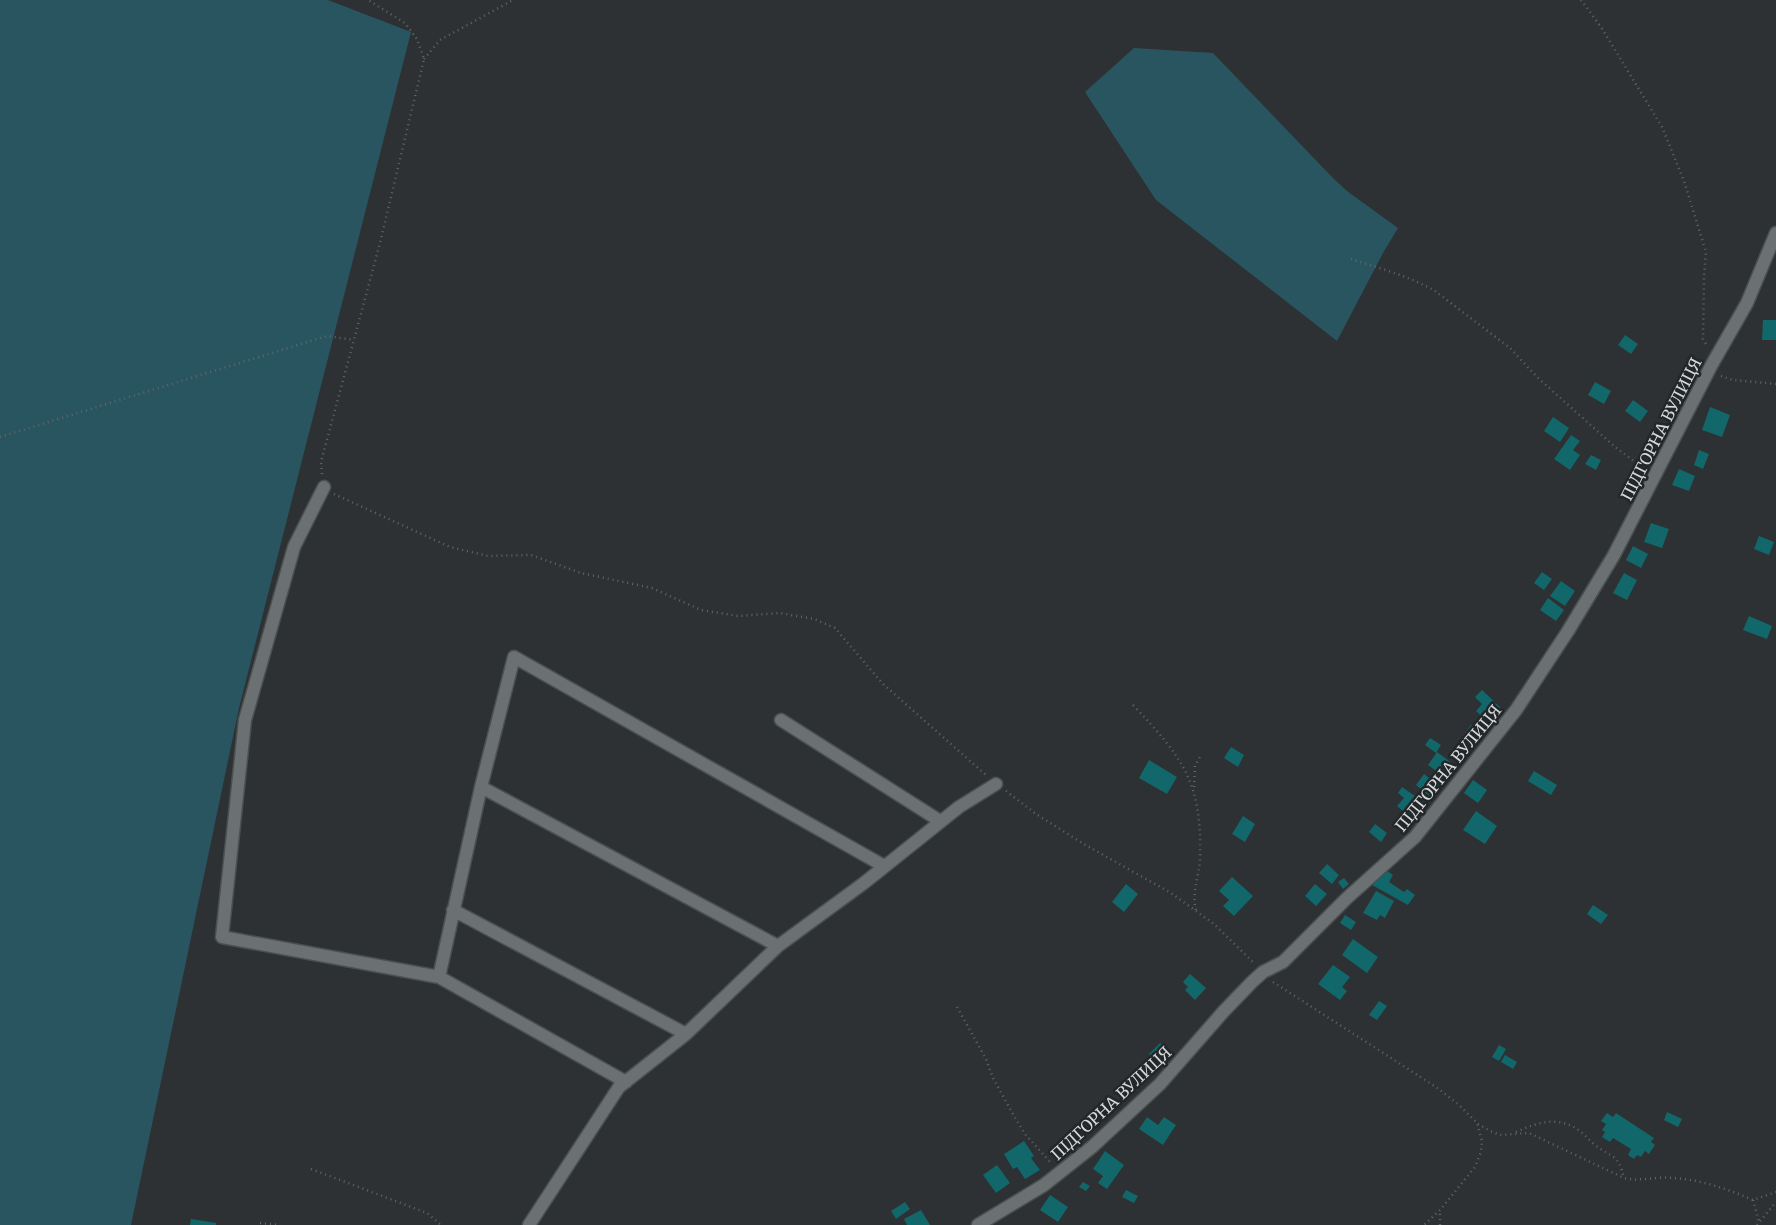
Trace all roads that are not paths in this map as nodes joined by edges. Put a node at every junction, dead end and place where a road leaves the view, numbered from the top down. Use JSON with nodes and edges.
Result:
{"nodes":[{"id":1,"x":1776,"y":233,"type":"edge"},
{"id":2,"x":324,"y":487,"type":"road end"},
{"id":3,"x":781,"y":720,"type":"dead end"},
{"id":4,"x":996,"y":784,"type":"road end"},
{"id":5,"x":481,"y":787,"type":"junction"},
{"id":6,"x":940,"y":821,"type":"junction"},
{"id":7,"x":884,"y":866,"type":"junction"},
{"id":8,"x":453,"y":910,"type":"junction"},
{"id":9,"x":778,"y":946,"type":"junction"},
{"id":10,"x":439,"y":977,"type":"junction"},
{"id":11,"x":686,"y":1034,"type":"junction"},
{"id":12,"x":626,"y":1082,"type":"junction"},
{"id":13,"x":529,"y":1225,"type":"edge"},
{"id":14,"x":978,"y":1225,"type":"edge"}],
"edges":[{"from":1,"to":14,"type":"street","name":"ПІДГОРНА ВУЛИЦЯ"},
{"from":2,"to":10,"type":"street"},
{"from":3,"to":6,"type":"street"},
{"from":4,"to":6,"type":"street"},
{"from":5,"to":7,"type":"street"},
{"from":5,"to":8,"type":"street"},
{"from":5,"to":9,"type":"street"},
{"from":6,"to":7,"type":"street"},
{"from":7,"to":9,"type":"street"},
{"from":8,"to":10,"type":"street"},
{"from":8,"to":11,"type":"street"},
{"from":9,"to":11,"type":"street"},
{"from":10,"to":12,"type":"street"},
{"from":11,"to":12,"type":"street"},
{"from":12,"to":13,"type":"street"}]}
